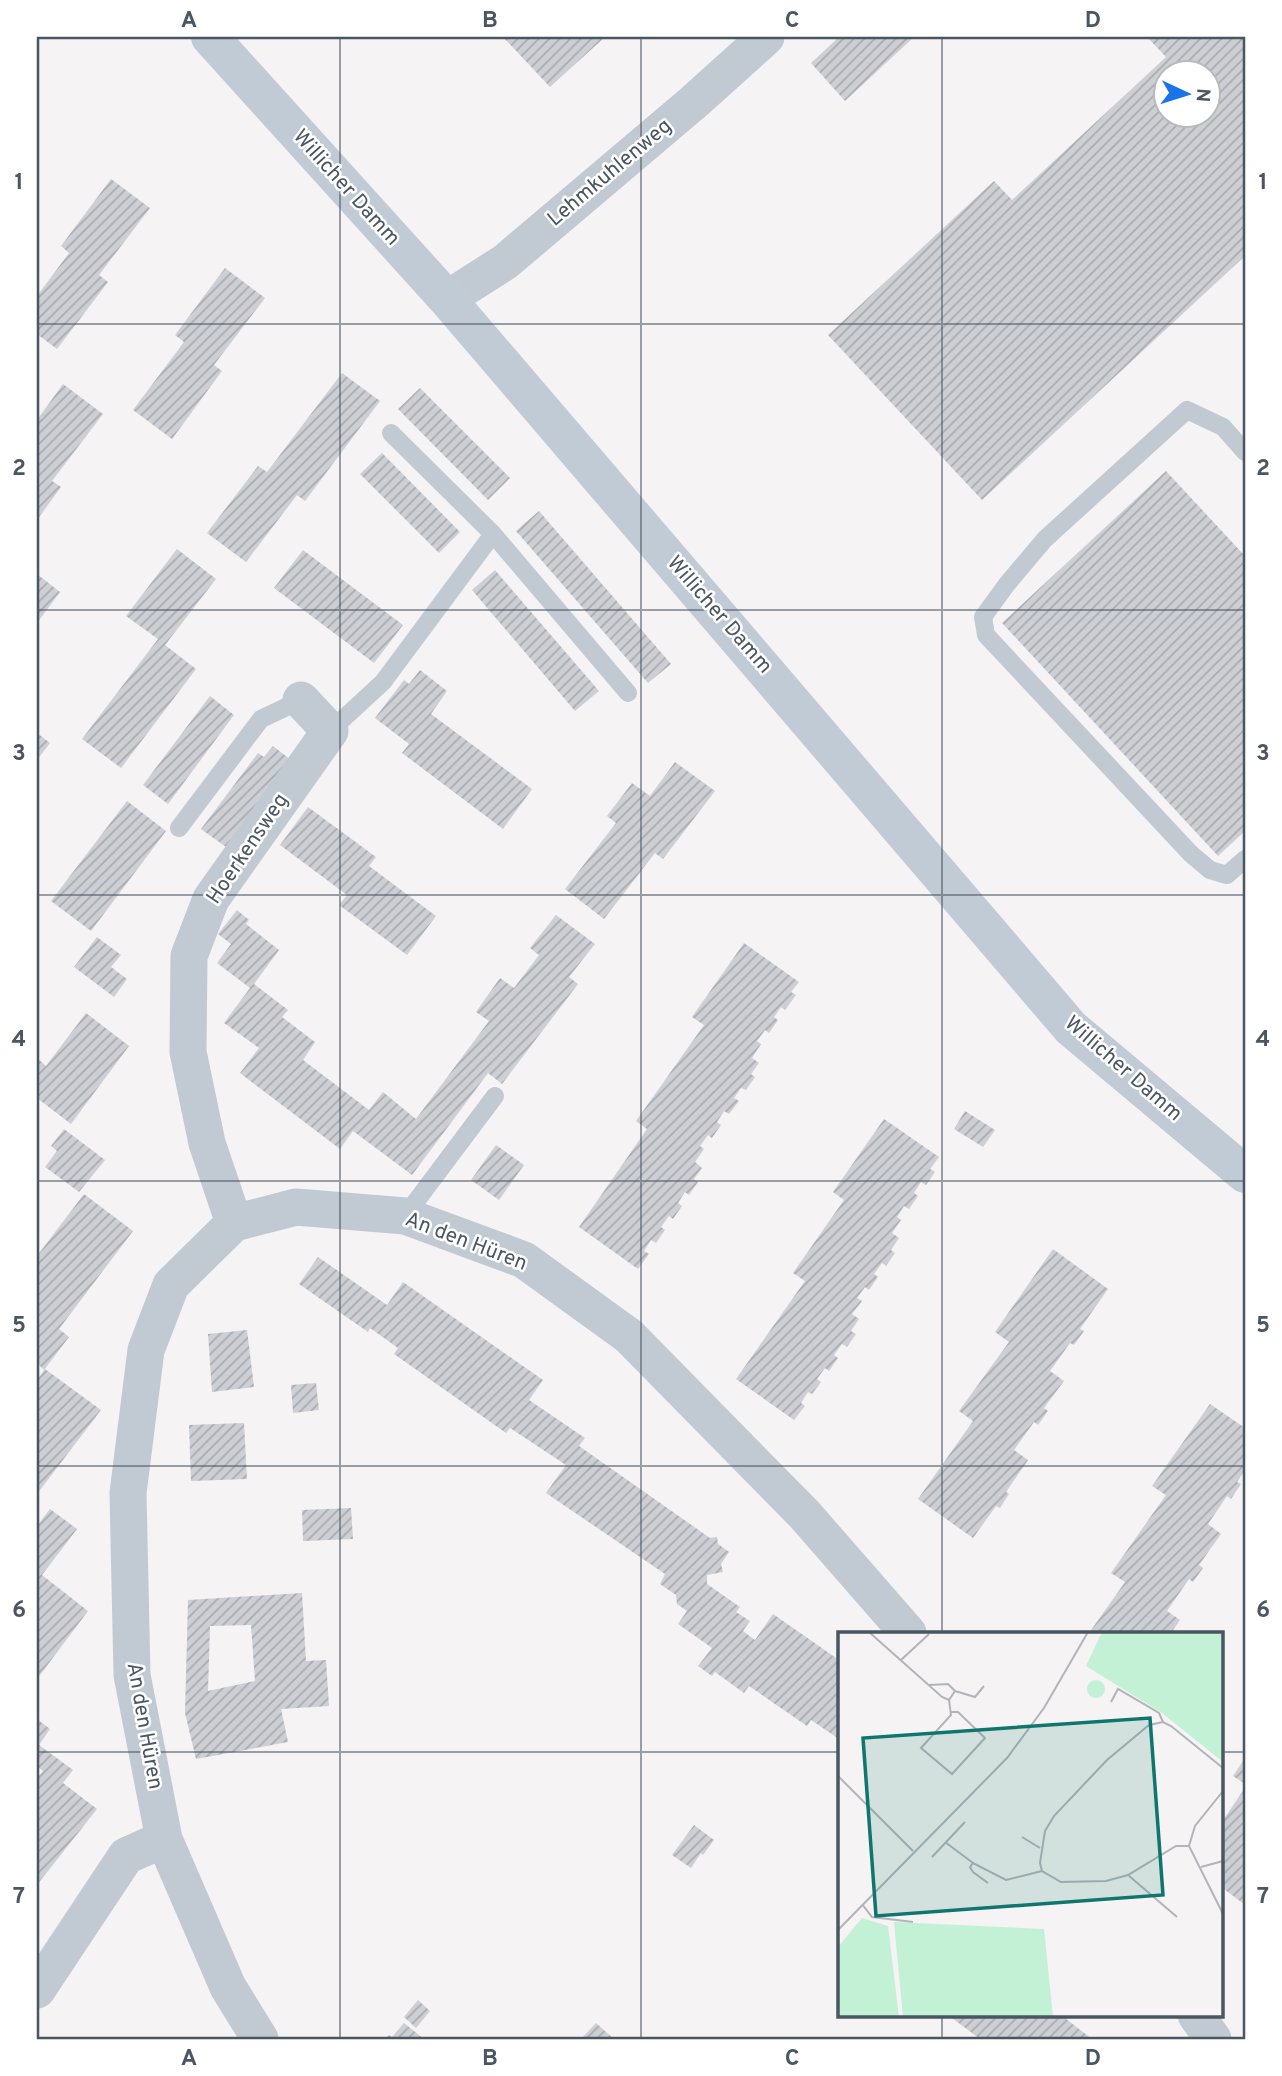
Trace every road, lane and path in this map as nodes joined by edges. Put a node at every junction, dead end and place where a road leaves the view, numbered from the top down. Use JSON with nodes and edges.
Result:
{"nodes":[{"id":1,"x":210,"y":37,"type":"edge"},
{"id":2,"x":766,"y":37,"type":"edge"},
{"id":3,"x":447,"y":299,"type":"junction"},
{"id":4,"x":391,"y":433,"type":"dead end"},
{"id":5,"x":1245,"y":452,"type":"edge"},
{"id":6,"x":493,"y":534,"type":"junction"},
{"id":7,"x":628,"y":693,"type":"dead end"},
{"id":8,"x":301,"y":700,"type":"joint"},
{"id":9,"x":330,"y":731,"type":"junction"},
{"id":10,"x":179,"y":828,"type":"dead end"},
{"id":11,"x":1245,"y":859,"type":"edge"},
{"id":12,"x":495,"y":1097,"type":"dead end"},
{"id":13,"x":1245,"y":1174,"type":"edge"},
{"id":14,"x":405,"y":1216,"type":"junction"},
{"id":15,"x":234,"y":1223,"type":"junction"},
{"id":16,"x":907,"y":1632,"type":"edge"},
{"id":17,"x":164,"y":1839,"type":"junction"},
{"id":18,"x":37,"y":1990,"type":"edge"},
{"id":19,"x":1197,"y":2016,"type":"edge"},
{"id":20,"x":260,"y":2039,"type":"edge"},
{"id":21,"x":1213,"y":2039,"type":"edge"}],
"edges":[{"from":1,"to":3,"type":"main road","name":"Willicher Damm"},
{"from":2,"to":3,"type":"street","name":"Lehmkuhlenweg"},
{"from":3,"to":13,"type":"main road","name":"Willicher Damm"},
{"from":4,"to":6,"type":"lane"},
{"from":5,"to":11,"type":"lane"},
{"from":6,"to":7,"type":"lane"},
{"from":6,"to":9,"type":"lane"},
{"from":8,"to":9,"type":"street"},
{"from":8,"to":10,"type":"lane"},
{"from":9,"to":15,"type":"street","name":"Hoerkensweg"},
{"from":12,"to":14,"type":"lane"},
{"from":14,"to":15,"type":"street","name":"An den Hüren"},
{"from":14,"to":16,"type":"street","name":"An den Hüren"},
{"from":15,"to":17,"type":"street","name":"An den Hüren"},
{"from":17,"to":18,"type":"street"},
{"from":17,"to":20,"type":"street","name":"An den Hüren"},
{"from":19,"to":21,"type":"street"}]}
